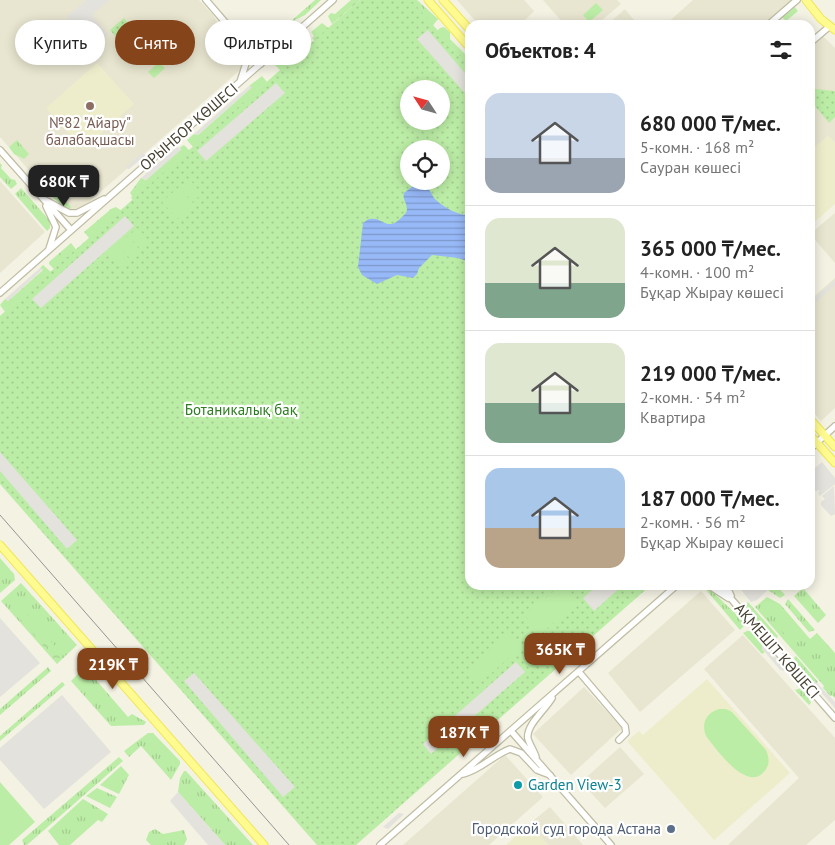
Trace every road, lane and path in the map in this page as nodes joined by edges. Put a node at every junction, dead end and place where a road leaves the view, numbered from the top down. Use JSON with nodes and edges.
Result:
{"nodes":[{"id":1,"x":206,"y":0,"type":"edge"},
{"id":2,"x":333,"y":0,"type":"edge"},
{"id":3,"x":428,"y":0,"type":"edge"},
{"id":4,"x":443,"y":0,"type":"edge"},
{"id":5,"x":806,"y":0,"type":"edge"},
{"id":6,"x":796,"y":1,"type":"edge"},
{"id":7,"x":223,"y":20,"type":"edge"},
{"id":8,"x":311,"y":20,"type":"edge"},
{"id":9,"x":774,"y":20,"type":"edge"},
{"id":10,"x":465,"y":24,"type":"edge"},
{"id":11,"x":832,"y":28,"type":"edge"},
{"id":12,"x":815,"y":39,"type":"edge"},
{"id":13,"x":465,"y":42,"type":"edge"},
{"id":14,"x":245,"y":65,"type":"edge"},
{"id":15,"x":260,"y":65,"type":"edge"},
{"id":16,"x":240,"y":82,"type":"junction"},
{"id":17,"x":0,"y":150,"type":"edge"},
{"id":18,"x":110,"y":197,"type":"junction"},
{"id":19,"x":41,"y":198,"type":"junction"},
{"id":20,"x":71,"y":230,"type":"junction"},
{"id":21,"x":49,"y":250,"type":"junction"},
{"id":22,"x":0,"y":293,"type":"edge"},
{"id":23,"x":815,"y":425,"type":"edge"},
{"id":24,"x":835,"y":426,"type":"edge"},
{"id":25,"x":824,"y":435,"type":"junction"},
{"id":26,"x":815,"y":441,"type":"edge"},
{"id":27,"x":817,"y":443,"type":"junction"},
{"id":28,"x":835,"y":447,"type":"edge"},
{"id":29,"x":835,"y":463,"type":"edge"},
{"id":30,"x":0,"y":545,"type":"edge"},
{"id":31,"x":671,"y":590,"type":"edge"},
{"id":32,"x":716,"y":590,"type":"edge"},
{"id":33,"x":723,"y":590,"type":"edge"},
{"id":34,"x":728,"y":590,"type":"edge"},
{"id":35,"x":734,"y":602,"type":"junction"},
{"id":36,"x":579,"y":672,"type":"junction"},
{"id":37,"x":554,"y":694,"type":"junction"},
{"id":38,"x":835,"y":718,"type":"edge"},
{"id":39,"x":511,"y":731,"type":"junction"},
{"id":40,"x":619,"y":740,"type":"dead end"},
{"id":41,"x":537,"y":761,"type":"junction"},
{"id":42,"x":461,"y":774,"type":"junction"},
{"id":43,"x":551,"y":776,"type":"junction"},
{"id":44,"x":264,"y":845,"type":"edge"},
{"id":45,"x":380,"y":845,"type":"edge"},
{"id":46,"x":611,"y":845,"type":"edge"}],
"edges":[{"from":1,"to":7,"type":"street"},
{"from":2,"to":8,"type":"street","name":"ОРЫНБОР КӨШЕСІ"},
{"from":3,"to":13,"type":"main road"},
{"from":4,"to":10,"type":"main road"},
{"from":5,"to":11,"type":"main road"},
{"from":6,"to":9,"type":"street"},
{"from":11,"to":12,"type":"street"},
{"from":14,"to":16,"type":"street"},
{"from":15,"to":16,"type":"street","name":"ОРЫНБОР КӨШЕСІ"},
{"from":16,"to":18,"type":"street","name":"ОРЫНБОР КӨШЕСІ"},
{"from":17,"to":19,"type":"street"},
{"from":18,"to":19,"type":"street"},
{"from":18,"to":20,"type":"street","name":"ОРЫНБОР КӨШЕСІ"},
{"from":19,"to":20,"type":"street"},
{"from":19,"to":21,"type":"street"},
{"from":20,"to":21,"type":"street","name":"ОРЫНБОР КӨШЕСІ"},
{"from":21,"to":22,"type":"street","name":"ОРЫНБОР КӨШЕСІ"},
{"from":23,"to":25,"type":"main road"},
{"from":24,"to":25,"type":"street"},
{"from":25,"to":27,"type":"street"},
{"from":25,"to":28,"type":"main road"},
{"from":26,"to":27,"type":"main road"},
{"from":27,"to":29,"type":"main road"},
{"from":30,"to":44,"type":"main road"},
{"from":31,"to":36,"type":"street"},
{"from":32,"to":35,"type":"street"},
{"from":33,"to":35,"type":"street","name":"АҚМЕШІТ КӨШЕСІ"},
{"from":34,"to":35,"type":"street"},
{"from":35,"to":38,"type":"street","name":"АҚМЕШІТ КӨШЕСІ"},
{"from":36,"to":37,"type":"street"},
{"from":36,"to":40,"type":"street"},
{"from":37,"to":39,"type":"street"},
{"from":37,"to":41,"type":"street"},
{"from":39,"to":41,"type":"street"},
{"from":39,"to":42,"type":"street"},
{"from":41,"to":43,"type":"street"},
{"from":42,"to":43,"type":"street"},
{"from":42,"to":45,"type":"street"},
{"from":43,"to":46,"type":"street"}]}
